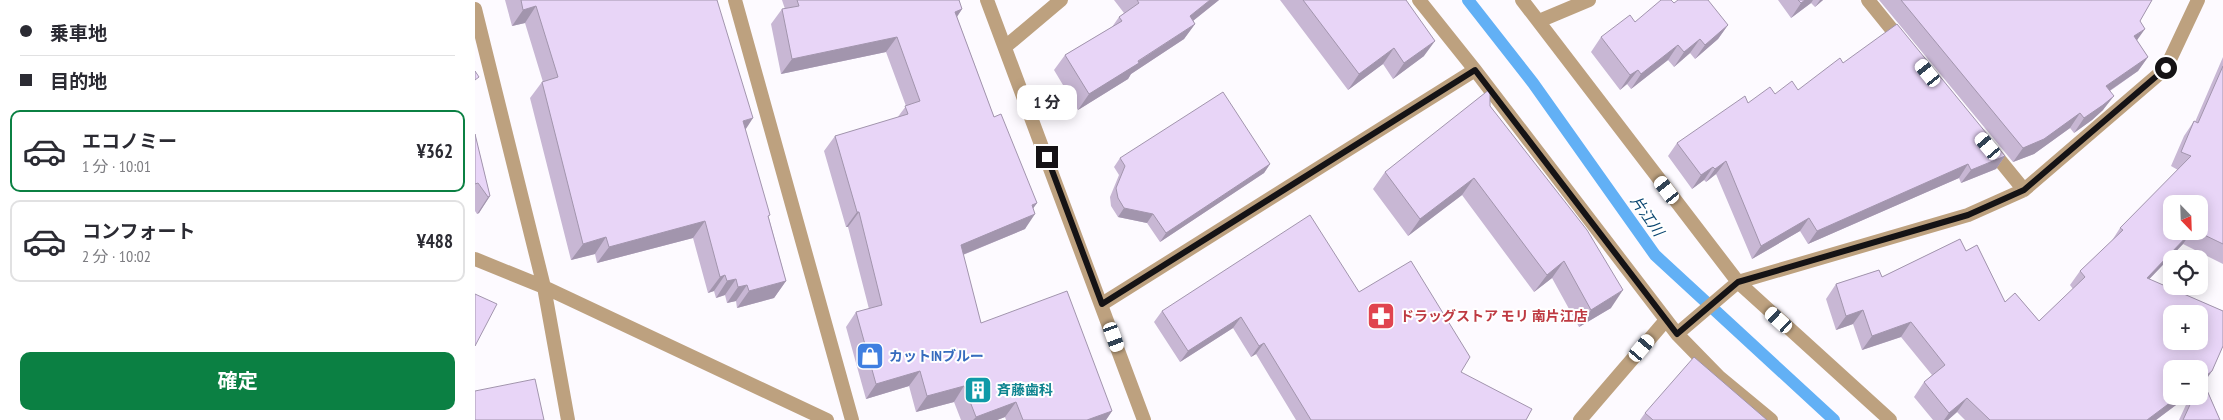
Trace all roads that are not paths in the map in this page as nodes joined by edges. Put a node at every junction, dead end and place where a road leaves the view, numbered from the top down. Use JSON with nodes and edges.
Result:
{"nodes":[{"id":1,"x":735,"y":0,"type":"edge"},
{"id":2,"x":987,"y":0,"type":"edge"},
{"id":3,"x":1061,"y":0,"type":"edge"},
{"id":4,"x":1419,"y":0,"type":"edge"},
{"id":5,"x":1522,"y":0,"type":"edge"},
{"id":6,"x":1589,"y":0,"type":"edge"},
{"id":7,"x":1868,"y":0,"type":"edge"},
{"id":8,"x":2199,"y":0,"type":"edge"},
{"id":9,"x":475,"y":9,"type":"edge"},
{"id":10,"x":1539,"y":22,"type":"junction"},
{"id":11,"x":1005,"y":47,"type":"junction"},
{"id":12,"x":1911,"y":53,"type":"edge"},
{"id":13,"x":1475,"y":70,"type":"junction"},
{"id":14,"x":1980,"y":137,"type":"edge"},
{"id":15,"x":2024,"y":190,"type":"junction"},
{"id":16,"x":475,"y":259,"type":"edge"},
{"id":17,"x":1738,"y":282,"type":"junction"},
{"id":18,"x":544,"y":287,"type":"junction"},
{"id":19,"x":1102,"y":304,"type":"junction"},
{"id":20,"x":1666,"y":320,"type":"junction"},
{"id":21,"x":1677,"y":334,"type":"junction"},
{"id":22,"x":568,"y":420,"type":"edge"},
{"id":23,"x":827,"y":420,"type":"edge"},
{"id":24,"x":852,"y":420,"type":"edge"},
{"id":25,"x":1144,"y":420,"type":"edge"},
{"id":26,"x":1580,"y":420,"type":"edge"},
{"id":27,"x":1771,"y":420,"type":"edge"},
{"id":28,"x":1890,"y":420,"type":"edge"}],
"edges":[{"from":1,"to":24,"type":"street"},
{"from":2,"to":11,"type":"street"},
{"from":3,"to":11,"type":"street"},
{"from":4,"to":13,"type":"street"},
{"from":5,"to":10,"type":"street"},
{"from":6,"to":10,"type":"street"},
{"from":7,"to":12,"type":"street"},
{"from":8,"to":15,"type":"street"},
{"from":9,"to":18,"type":"street"},
{"from":10,"to":17,"type":"street"},
{"from":11,"to":19,"type":"street"},
{"from":13,"to":19,"type":"street"},
{"from":13,"to":20,"type":"street"},
{"from":14,"to":15,"type":"street"},
{"from":15,"to":17,"type":"street"},
{"from":16,"to":18,"type":"street"},
{"from":17,"to":21,"type":"street"},
{"from":17,"to":28,"type":"street"},
{"from":18,"to":22,"type":"street"},
{"from":18,"to":23,"type":"street"},
{"from":19,"to":25,"type":"street"},
{"from":20,"to":21,"type":"street"},
{"from":20,"to":26,"type":"street"},
{"from":21,"to":27,"type":"street"}]}
